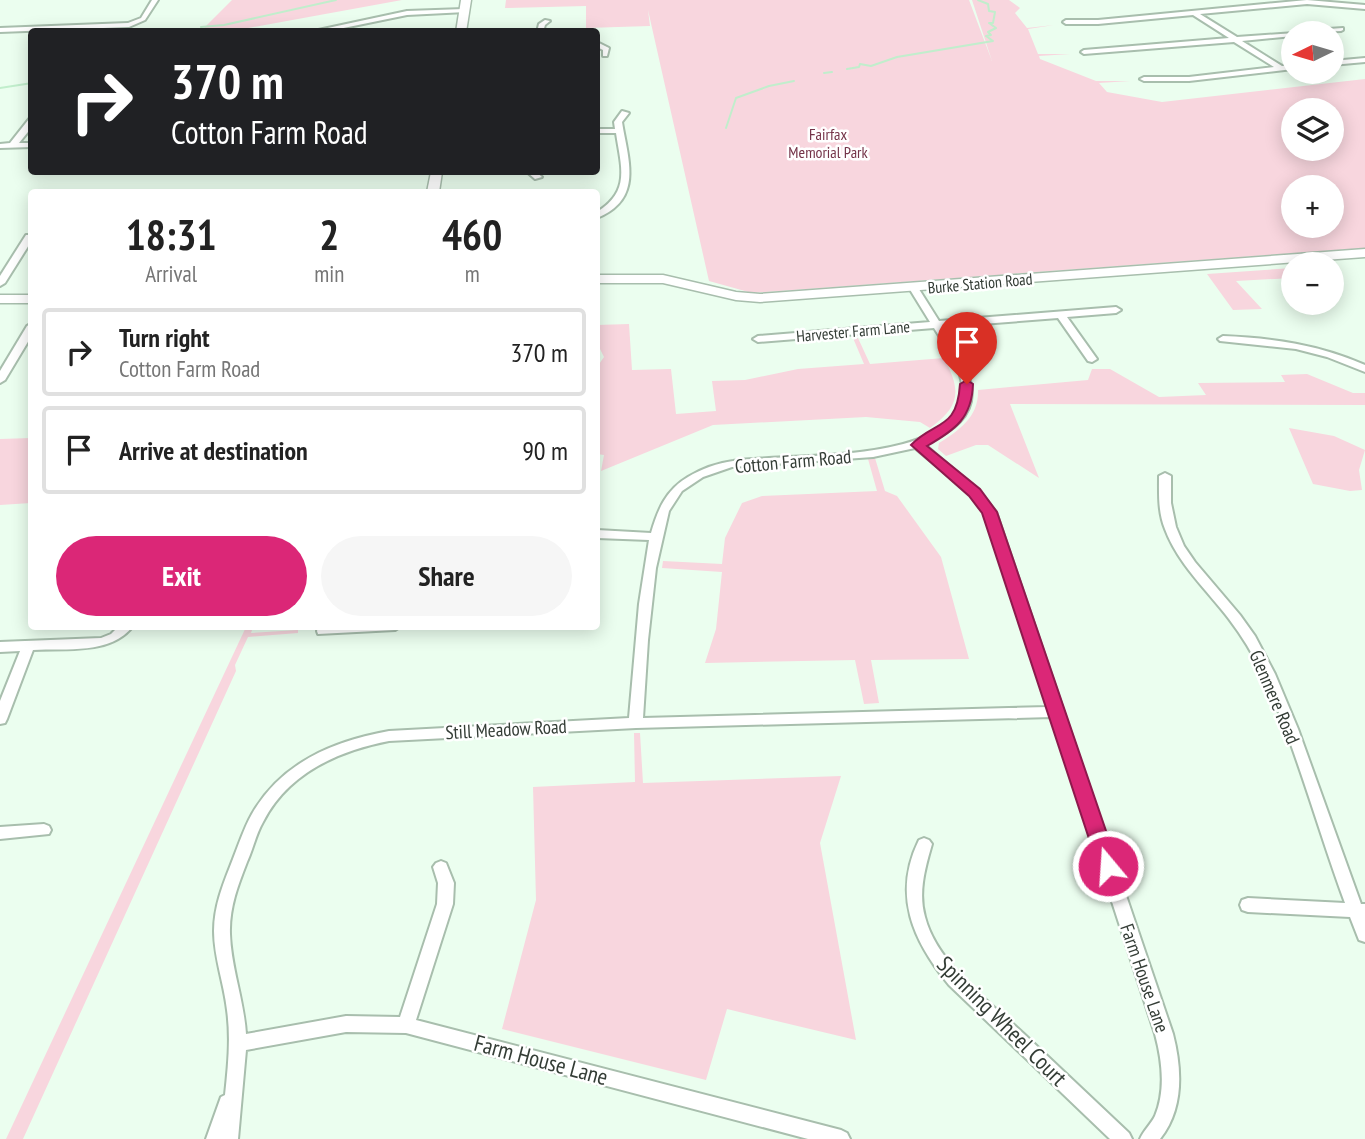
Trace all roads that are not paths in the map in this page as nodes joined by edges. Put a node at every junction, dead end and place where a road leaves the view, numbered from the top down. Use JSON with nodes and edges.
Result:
{"nodes":[{"id":1,"x":155,"y":0,"type":"edge"},
{"id":2,"x":466,"y":0,"type":"edge"},
{"id":3,"x":1231,"y":0,"type":"edge"},
{"id":4,"x":1365,"y":7,"type":"edge"},
{"id":5,"x":1245,"y":8,"type":"junction"},
{"id":6,"x":464,"y":11,"type":"junction"},
{"id":7,"x":1194,"y":13,"type":"junction"},
{"id":8,"x":547,"y":21,"type":"dead end"},
{"id":9,"x":1066,"y":22,"type":"dead end"},
{"id":10,"x":52,"y":28,"type":"edge"},
{"id":11,"x":332,"y":28,"type":"edge"},
{"id":12,"x":462,"y":28,"type":"edge"},
{"id":13,"x":541,"y":28,"type":"edge"},
{"id":14,"x":28,"y":29,"type":"edge"},
{"id":15,"x":0,"y":30,"type":"edge"},
{"id":16,"x":1281,"y":35,"type":"edge"},
{"id":17,"x":1236,"y":40,"type":"junction"},
{"id":18,"x":600,"y":46,"type":"edge"},
{"id":19,"x":1084,"y":51,"type":"dead end"},
{"id":20,"x":605,"y":55,"type":"dead end"},
{"id":21,"x":1365,"y":60,"type":"edge"},
{"id":22,"x":1344,"y":62,"type":"edge"},
{"id":23,"x":1281,"y":68,"type":"edge"},
{"id":24,"x":1281,"y":69,"type":"edge"},
{"id":25,"x":1144,"y":79,"type":"dead end"},
{"id":26,"x":625,"y":113,"type":"dead end"},
{"id":27,"x":28,"y":126,"type":"edge"},
{"id":28,"x":600,"y":131,"type":"edge"},
{"id":29,"x":619,"y":131,"type":"junction"},
{"id":30,"x":13,"y":145,"type":"junction"},
{"id":31,"x":28,"y":145,"type":"edge"},
{"id":32,"x":0,"y":146,"type":"edge"},
{"id":33,"x":600,"y":213,"type":"edge"},
{"id":34,"x":28,"y":239,"type":"edge"},
{"id":35,"x":1365,"y":253,"type":"edge"},
{"id":36,"x":600,"y":279,"type":"edge"},
{"id":37,"x":0,"y":283,"type":"edge"},
{"id":38,"x":914,"y":288,"type":"junction"},
{"id":39,"x":0,"y":299,"type":"edge"},
{"id":40,"x":28,"y":299,"type":"edge"},
{"id":41,"x":1116,"y":310,"type":"dead end"},
{"id":42,"x":1061,"y":315,"type":"junction"},
{"id":43,"x":936,"y":325,"type":"junction"},
{"id":44,"x":28,"y":333,"type":"edge"},
{"id":45,"x":758,"y":339,"type":"dead end"},
{"id":46,"x":1223,"y":339,"type":"dead end"},
{"id":47,"x":1092,"y":359,"type":"dead end"},
{"id":48,"x":1365,"y":369,"type":"edge"},
{"id":49,"x":0,"y":380,"type":"edge"},
{"id":50,"x":918,"y":445,"type":"junction"},
{"id":51,"x":1165,"y":476,"type":"dead end"},
{"id":52,"x":600,"y":534,"type":"edge"},
{"id":53,"x":656,"y":537,"type":"junction"},
{"id":54,"x":123,"y":630,"type":"edge"},
{"id":55,"x":337,"y":630,"type":"edge"},
{"id":56,"x":323,"y":631,"type":"dead end"},
{"id":57,"x":0,"y":647,"type":"edge"},
{"id":58,"x":28,"y":647,"type":"junction"},
{"id":59,"x":1057,"y":712,"type":"junction"},
{"id":60,"x":0,"y":719,"type":"edge"},
{"id":61,"x":636,"y":723,"type":"junction"},
{"id":62,"x":44,"y":830,"type":"dead end"},
{"id":63,"x":0,"y":833,"type":"edge"},
{"id":64,"x":925,"y":844,"type":"dead end"},
{"id":65,"x":441,"y":867,"type":"dead end"},
{"id":66,"x":1248,"y":905,"type":"dead end"},
{"id":67,"x":1360,"y":911,"type":"edge"},
{"id":68,"x":1365,"y":935,"type":"edge"},
{"id":69,"x":406,"y":1025,"type":"junction"},
{"id":70,"x":237,"y":1044,"type":"junction"},
{"id":71,"x":234,"y":1082,"type":"junction"},
{"id":72,"x":215,"y":1139,"type":"edge"},
{"id":73,"x":229,"y":1139,"type":"edge"},
{"id":74,"x":841,"y":1139,"type":"edge"},
{"id":75,"x":1123,"y":1139,"type":"edge"},
{"id":76,"x":1149,"y":1139,"type":"edge"}],
"edges":[{"from":1,"to":10,"type":"street"},
{"from":2,"to":6,"type":"street"},
{"from":3,"to":5,"type":"street"},
{"from":4,"to":5,"type":"street"},
{"from":5,"to":7,"type":"street"},
{"from":6,"to":11,"type":"street"},
{"from":6,"to":12,"type":"street"},
{"from":7,"to":9,"type":"street"},
{"from":7,"to":17,"type":"street"},
{"from":8,"to":13,"type":"street"},
{"from":14,"to":15,"type":"street"},
{"from":16,"to":17,"type":"street"},
{"from":17,"to":19,"type":"street"},
{"from":17,"to":23,"type":"street"},
{"from":18,"to":20,"type":"street"},
{"from":21,"to":22,"type":"street"},
{"from":24,"to":25,"type":"street"},
{"from":26,"to":29,"type":"street"},
{"from":27,"to":30,"type":"street"},
{"from":28,"to":29,"type":"street"},
{"from":29,"to":33,"type":"street"},
{"from":30,"to":31,"type":"street"},
{"from":30,"to":32,"type":"street"},
{"from":34,"to":37,"type":"street"},
{"from":35,"to":38,"type":"street","name":"Burke Station Road"},
{"from":36,"to":38,"type":"street","name":"Burke Station Road"},
{"from":38,"to":43,"type":"street","name":"Cotton Farm Road"},
{"from":39,"to":40,"type":"street"},
{"from":41,"to":42,"type":"street","name":"Harvester Farm Lane"},
{"from":42,"to":43,"type":"street","name":"Harvester Farm Lane"},
{"from":42,"to":47,"type":"street"},
{"from":43,"to":45,"type":"street","name":"Harvester Farm Lane"},
{"from":43,"to":50,"type":"street","name":"Cotton Farm Road"},
{"from":44,"to":49,"type":"street"},
{"from":46,"to":48,"type":"street"},
{"from":50,"to":53,"type":"street","name":"Cotton Farm Road"},
{"from":50,"to":59,"type":"street","name":"Farm House Lane"},
{"from":51,"to":67,"type":"street","name":"Glenmere Road"},
{"from":52,"to":53,"type":"street"},
{"from":53,"to":61,"type":"street","name":"Cotton Farm Road"},
{"from":54,"to":58,"type":"street"},
{"from":55,"to":56,"type":"street"},
{"from":57,"to":58,"type":"street"},
{"from":58,"to":60,"type":"street"},
{"from":59,"to":61,"type":"street","name":"Still Meadow Road"},
{"from":59,"to":76,"type":"street","name":"Farm House Lane"},
{"from":61,"to":70,"type":"street","name":"Still Meadow Road"},
{"from":62,"to":63,"type":"street"},
{"from":64,"to":75,"type":"street","name":"Spinning Wheel Court"},
{"from":65,"to":69,"type":"street"},
{"from":66,"to":67,"type":"street"},
{"from":67,"to":68,"type":"street","name":"Glenmere Road"},
{"from":69,"to":70,"type":"street","name":"Farm House Lane"},
{"from":69,"to":74,"type":"street","name":"Farm House Lane"},
{"from":70,"to":71,"type":"street","name":"Still Meadow Road"},
{"from":71,"to":72,"type":"street","name":"Still Meadow Road"},
{"from":71,"to":73,"type":"street","name":"Still Meadow Road"}]}
